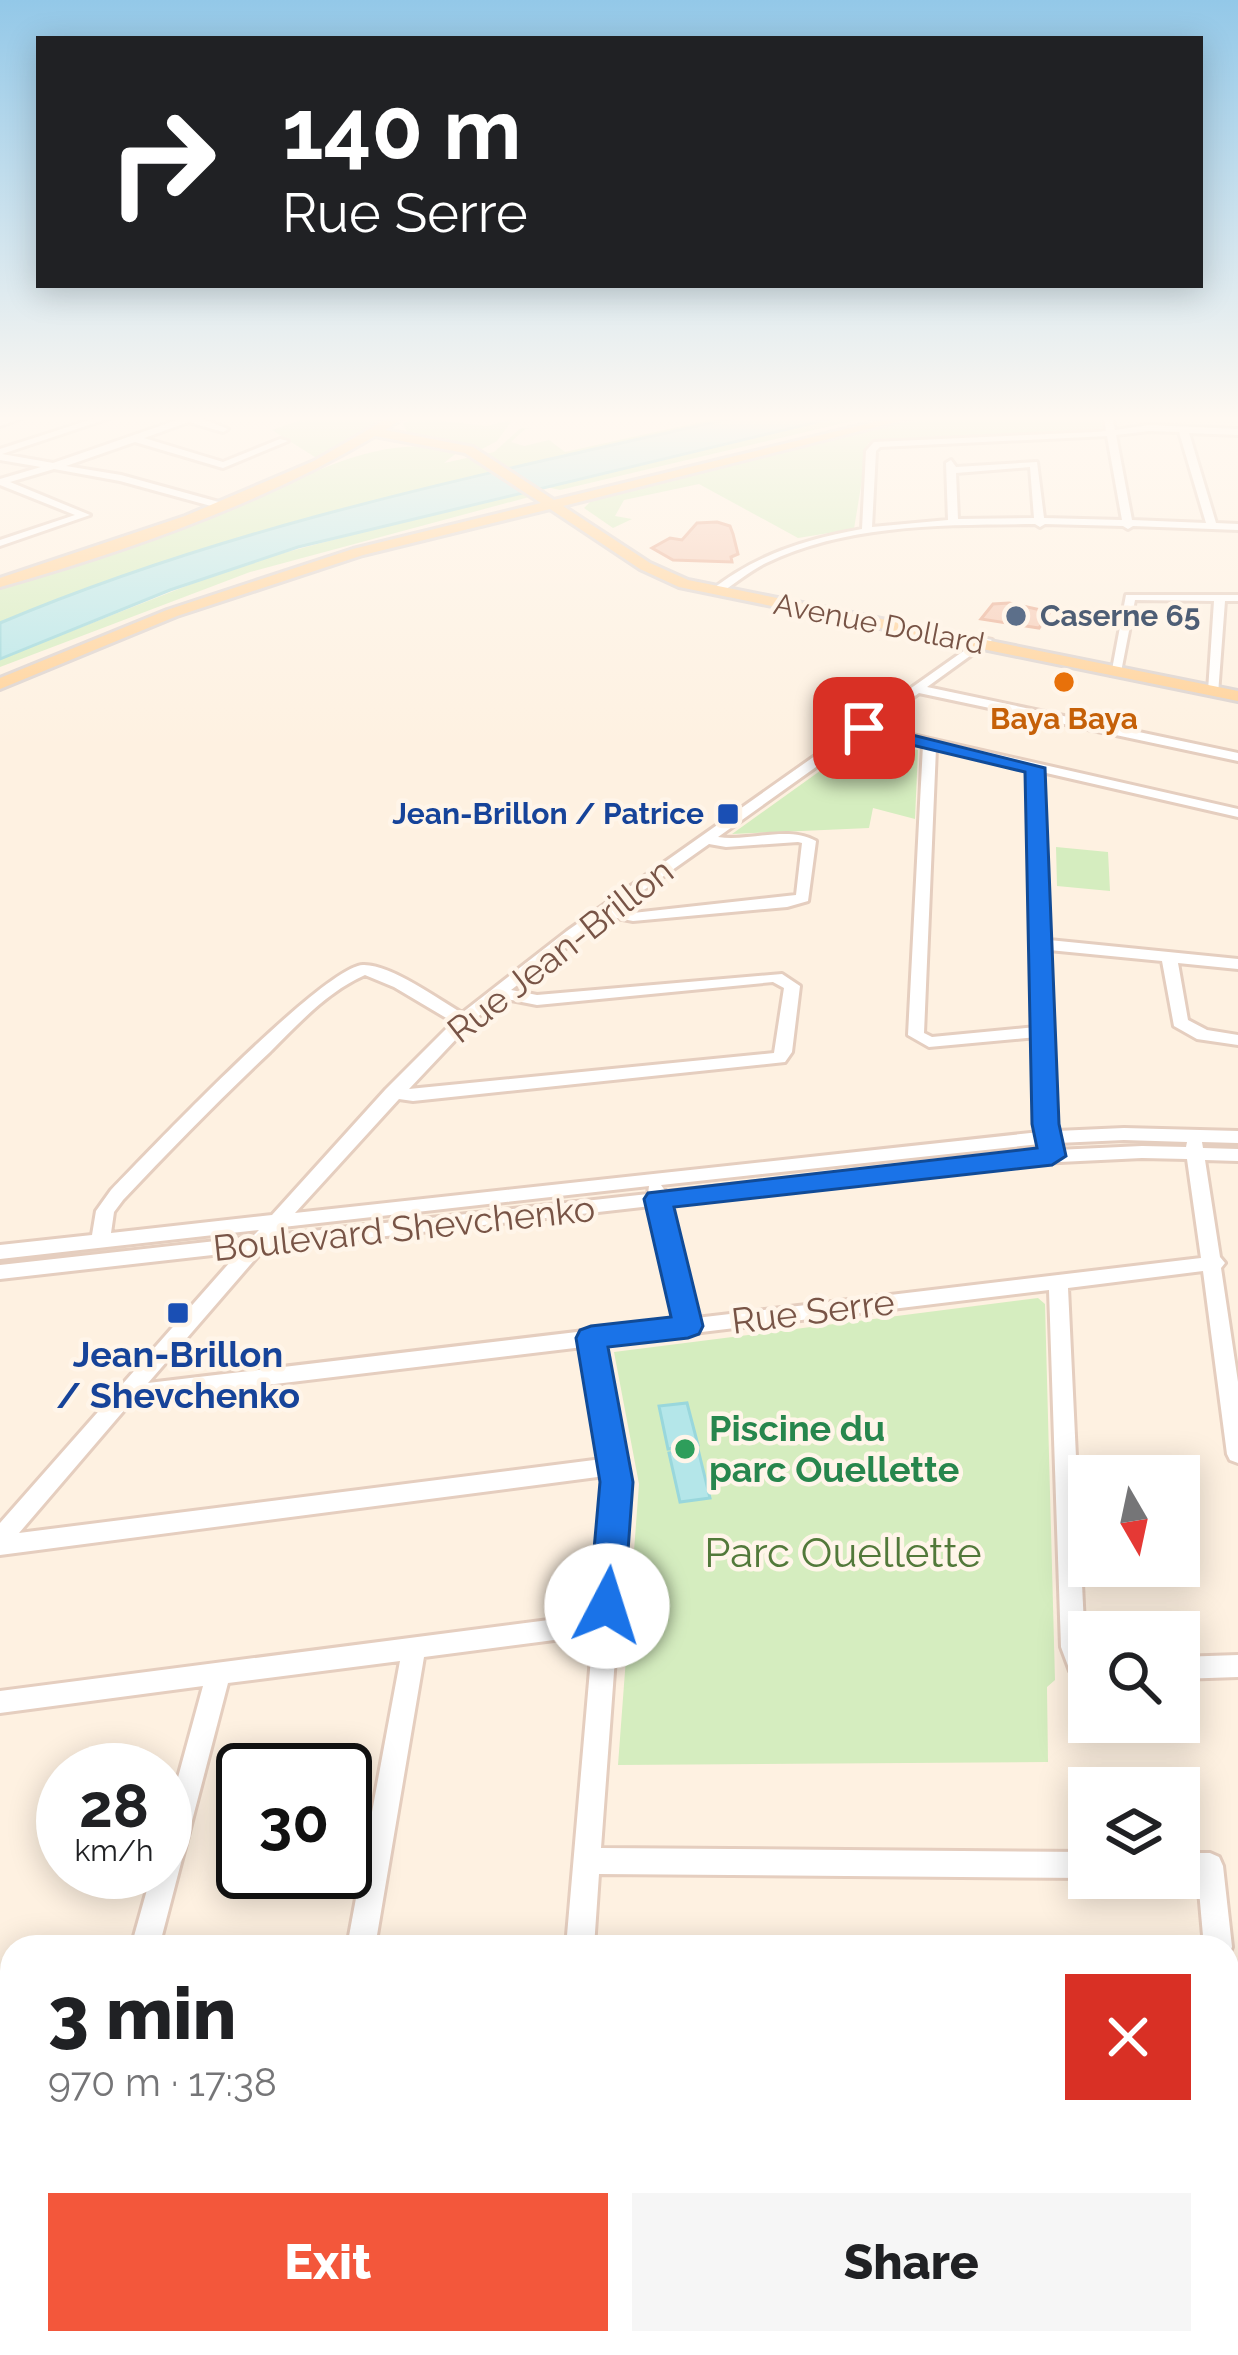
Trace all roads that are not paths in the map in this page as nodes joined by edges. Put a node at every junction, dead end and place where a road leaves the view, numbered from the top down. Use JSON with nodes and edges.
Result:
{"nodes":[{"id":1,"x":46,"y":527,"type":"edge"},
{"id":2,"x":162,"y":527,"type":"edge"},
{"id":3,"x":432,"y":527,"type":"edge"},
{"id":4,"x":446,"y":527,"type":"edge"},
{"id":5,"x":587,"y":527,"type":"edge"},
{"id":6,"x":596,"y":527,"type":"edge"},
{"id":7,"x":867,"y":527,"type":"edge"},
{"id":8,"x":922,"y":527,"type":"edge"},
{"id":9,"x":1204,"y":527,"type":"edge"},
{"id":10,"x":1212,"y":527,"type":"joint"},
{"id":11,"x":1238,"y":527,"type":"edge"},
{"id":12,"x":867,"y":532,"type":"junction"},
{"id":13,"x":0,"y":543,"type":"edge"},
{"id":14,"x":0,"y":583,"type":"edge"},
{"id":15,"x":717,"y":590,"type":"junction"},
{"id":16,"x":1220,"y":597,"type":"junction"},
{"id":17,"x":1238,"y":598,"type":"edge"},
{"id":18,"x":983,"y":643,"type":"junction"},
{"id":19,"x":1117,"y":669,"type":"junction"},
{"id":20,"x":0,"y":672,"type":"edge"},
{"id":21,"x":0,"y":684,"type":"edge"},
{"id":22,"x":917,"y":689,"type":"junction"},
{"id":23,"x":1215,"y":689,"type":"junction"},
{"id":24,"x":1238,"y":693,"type":"edge"},
{"id":25,"x":864,"y":728,"type":"junction"},
{"id":26,"x":930,"y":745,"type":"junction"},
{"id":27,"x":1238,"y":757,"type":"edge"},
{"id":28,"x":1035,"y":768,"type":"junction"},
{"id":29,"x":1238,"y":813,"type":"edge"},
{"id":30,"x":707,"y":839,"type":"junction"},
{"id":31,"x":605,"y":910,"type":"junction"},
{"id":32,"x":1040,"y":944,"type":"junction"},
{"id":33,"x":1169,"y":957,"type":"junction"},
{"id":34,"x":1238,"y":964,"type":"edge"},
{"id":35,"x":496,"y":992,"type":"junction"},
{"id":36,"x":463,"y":1021,"type":"junction"},
{"id":37,"x":1043,"y":1031,"type":"junction"},
{"id":38,"x":1238,"y":1040,"type":"edge"},
{"id":39,"x":392,"y":1093,"type":"junction"},
{"id":40,"x":1238,"y":1137,"type":"edge"},
{"id":41,"x":1194,"y":1144,"type":"junction"},
{"id":42,"x":1050,"y":1146,"type":"junction"},
{"id":43,"x":1238,"y":1155,"type":"edge"},
{"id":44,"x":308,"y":1185,"type":"junction"},
{"id":45,"x":656,"y":1190,"type":"junction"},
{"id":46,"x":329,"y":1216,"type":"junction"},
{"id":47,"x":276,"y":1221,"type":"junction"},
{"id":48,"x":100,"y":1240,"type":"junction"},
{"id":49,"x":257,"y":1244,"type":"junction"},
{"id":50,"x":0,"y":1252,"type":"edge"},
{"id":51,"x":1215,"y":1264,"type":"junction"},
{"id":52,"x":0,"y":1272,"type":"edge"},
{"id":53,"x":1058,"y":1282,"type":"junction"},
{"id":54,"x":688,"y":1326,"type":"junction"},
{"id":55,"x":591,"y":1338,"type":"junction"},
{"id":56,"x":126,"y":1394,"type":"junction"},
{"id":57,"x":1238,"y":1450,"type":"edge"},
{"id":58,"x":614,"y":1466,"type":"junction"},
{"id":59,"x":0,"y":1542,"type":"edge"},
{"id":60,"x":1072,"y":1611,"type":"edge"},
{"id":61,"x":606,"y":1623,"type":"junction"},
{"id":62,"x":414,"y":1648,"type":"junction"},
{"id":63,"x":1238,"y":1666,"type":"edge"},
{"id":64,"x":1200,"y":1667,"type":"edge"},
{"id":65,"x":219,"y":1673,"type":"junction"},
{"id":66,"x":0,"y":1702,"type":"edge"},
{"id":67,"x":586,"y":1861,"type":"junction"},
{"id":68,"x":1068,"y":1865,"type":"edge"},
{"id":69,"x":1200,"y":1866,"type":"edge"},
{"id":70,"x":149,"y":1935,"type":"edge"},
{"id":71,"x":363,"y":1935,"type":"edge"},
{"id":72,"x":581,"y":1935,"type":"edge"},
{"id":73,"x":1217,"y":1935,"type":"edge"}],
"edges":[{"from":1,"to":13,"type":"street"},
{"from":2,"to":14,"type":"main road"},
{"from":3,"to":20,"type":"main road"},
{"from":4,"to":21,"type":"main road"},
{"from":5,"to":15,"type":"main road","name":"Avenue Dollard"},
{"from":6,"to":15,"type":"main road","name":"Avenue Dollard"},
{"from":7,"to":12,"type":"street"},
{"from":8,"to":12,"type":"street"},
{"from":9,"to":10,"type":"street"},
{"from":10,"to":11,"type":"street"},
{"from":12,"to":15,"type":"street"},
{"from":15,"to":18,"type":"main road","name":"Avenue Dollard"},
{"from":16,"to":17,"type":"street"},
{"from":16,"to":19,"type":"street"},
{"from":16,"to":23,"type":"street"},
{"from":18,"to":19,"type":"main road","name":"Avenue Dollard"},
{"from":18,"to":22,"type":"street","name":"Rue Jean-Brillon"},
{"from":19,"to":23,"type":"main road","name":"Avenue Dollard"},
{"from":22,"to":25,"type":"street","name":"Rue Jean-Brillon"},
{"from":22,"to":27,"type":"street"},
{"from":23,"to":24,"type":"main road","name":"Avenue Dollard"},
{"from":25,"to":26,"type":"street"},
{"from":25,"to":30,"type":"street","name":"Rue Jean-Brillon"},
{"from":26,"to":28,"type":"street"},
{"from":26,"to":37,"type":"street"},
{"from":28,"to":29,"type":"street"},
{"from":28,"to":32,"type":"street"},
{"from":30,"to":31,"type":"street","name":"Rue Jean-Brillon"},
{"from":30,"to":31,"type":"street"},
{"from":31,"to":35,"type":"street","name":"Rue Jean-Brillon"},
{"from":32,"to":33,"type":"street"},
{"from":32,"to":37,"type":"street"},
{"from":33,"to":34,"type":"street"},
{"from":33,"to":38,"type":"street"},
{"from":35,"to":36,"type":"street","name":"Rue Jean-Brillon"},
{"from":35,"to":39,"type":"street"},
{"from":36,"to":39,"type":"street","name":"Rue Jean-Brillon"},
{"from":36,"to":48,"type":"street"},
{"from":37,"to":42,"type":"street"},
{"from":39,"to":44,"type":"street","name":"Rue Jean-Brillon"},
{"from":40,"to":41,"type":"street","name":"Boulevard Shevchenko"},
{"from":41,"to":42,"type":"street","name":"Boulevard Shevchenko"},
{"from":41,"to":43,"type":"street","name":"Boulevard Shevchenko"},
{"from":41,"to":51,"type":"street"},
{"from":42,"to":45,"type":"street","name":"Boulevard Shevchenko"},
{"from":44,"to":46,"type":"street"},
{"from":44,"to":47,"type":"street","name":"Rue Jean-Brillon"},
{"from":45,"to":46,"type":"street","name":"Boulevard Shevchenko"},
{"from":45,"to":49,"type":"street","name":"Boulevard Shevchenko"},
{"from":45,"to":54,"type":"street"},
{"from":46,"to":47,"type":"street","name":"Boulevard Shevchenko"},
{"from":47,"to":48,"type":"street","name":"Boulevard Shevchenko"},
{"from":47,"to":49,"type":"street","name":"Rue Jean-Brillon"},
{"from":48,"to":50,"type":"street","name":"Boulevard Shevchenko"},
{"from":49,"to":52,"type":"street","name":"Boulevard Shevchenko"},
{"from":49,"to":56,"type":"street","name":"Rue Jean-Brillon"},
{"from":51,"to":53,"type":"street","name":"Rue Serre"},
{"from":51,"to":57,"type":"street"},
{"from":53,"to":54,"type":"street","name":"Rue Serre"},
{"from":53,"to":60,"type":"street"},
{"from":54,"to":55,"type":"street","name":"Rue Serre"},
{"from":55,"to":56,"type":"street","name":"Rue Serre"},
{"from":55,"to":58,"type":"street"},
{"from":56,"to":59,"type":"street","name":"Rue Jean-Brillon"},
{"from":58,"to":59,"type":"street"},
{"from":58,"to":61,"type":"street"},
{"from":61,"to":62,"type":"street"},
{"from":61,"to":67,"type":"street"},
{"from":62,"to":65,"type":"street"},
{"from":62,"to":71,"type":"street"},
{"from":63,"to":64,"type":"street"},
{"from":65,"to":66,"type":"street"},
{"from":65,"to":70,"type":"street"},
{"from":67,"to":68,"type":"street"},
{"from":67,"to":72,"type":"street"},
{"from":69,"to":73,"type":"street"}]}
